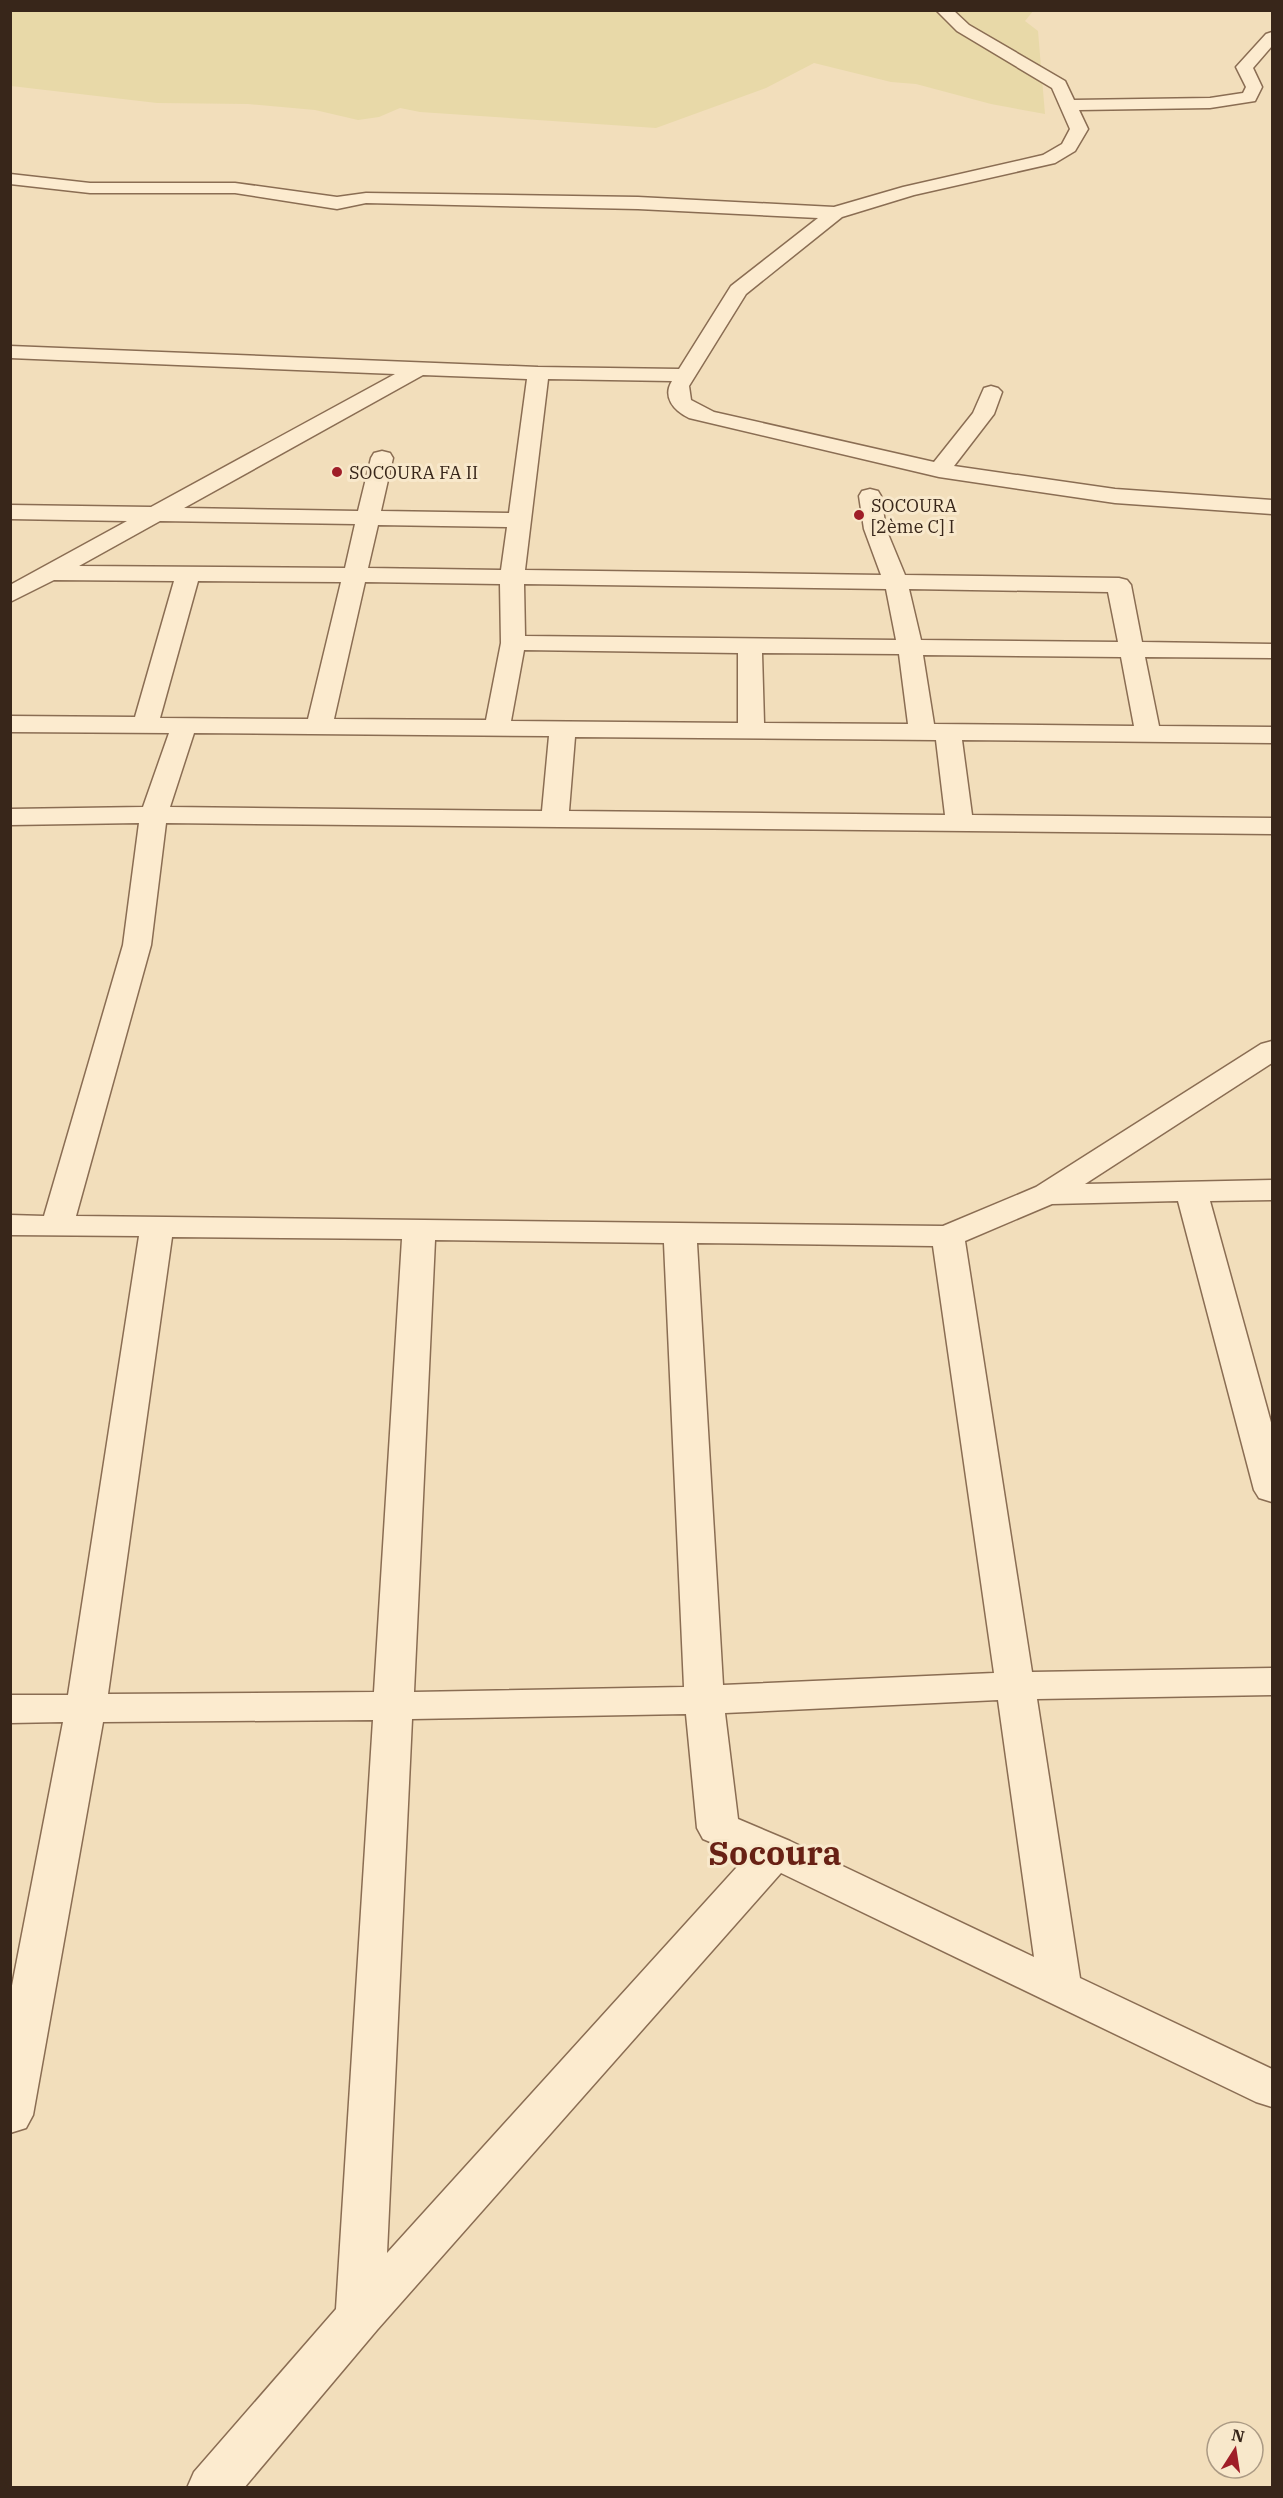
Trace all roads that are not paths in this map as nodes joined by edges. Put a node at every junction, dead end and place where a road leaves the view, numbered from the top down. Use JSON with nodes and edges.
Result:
{"nodes":[{"id":1,"x":943,"y":10,"type":"edge"},
{"id":2,"x":1272,"y":37,"type":"edge"},
{"id":3,"x":1068,"y":105,"type":"junction"},
{"id":4,"x":10,"y":178,"type":"edge"},
{"id":5,"x":835,"y":213,"type":"junction"},
{"id":6,"x":10,"y":352,"type":"edge"},
{"id":7,"x":420,"y":368,"type":"junction"},
{"id":8,"x":538,"y":373,"type":"junction"},
{"id":9,"x":685,"y":375,"type":"junction"},
{"id":10,"x":991,"y":392,"type":"dead end"},
{"id":11,"x":382,"y":458,"type":"dead end"},
{"id":12,"x":939,"y":470,"type":"junction"},
{"id":13,"x":870,"y":496,"type":"dead end"},
{"id":14,"x":1272,"y":507,"type":"edge"},
{"id":15,"x":10,"y":512,"type":"edge"},
{"id":16,"x":157,"y":516,"type":"junction"},
{"id":17,"x":368,"y":517,"type":"junction"},
{"id":18,"x":518,"y":520,"type":"junction"},
{"id":19,"x":51,"y":573,"type":"junction"},
{"id":20,"x":188,"y":574,"type":"junction"},
{"id":21,"x":355,"y":575,"type":"junction"},
{"id":22,"x":512,"y":577,"type":"junction"},
{"id":23,"x":896,"y":582,"type":"junction"},
{"id":24,"x":10,"y":595,"type":"edge"},
{"id":25,"x":513,"y":643,"type":"junction"},
{"id":26,"x":750,"y":645,"type":"junction"},
{"id":27,"x":910,"y":647,"type":"junction"},
{"id":28,"x":1132,"y":651,"type":"junction"},
{"id":29,"x":1272,"y":651,"type":"edge"},
{"id":30,"x":10,"y":724,"type":"edge"},
{"id":31,"x":145,"y":726,"type":"junction"},
{"id":32,"x":184,"y":726,"type":"junction"},
{"id":33,"x":319,"y":727,"type":"junction"},
{"id":34,"x":497,"y":729,"type":"junction"},
{"id":35,"x":563,"y":729,"type":"junction"},
{"id":36,"x":751,"y":731,"type":"junction"},
{"id":37,"x":922,"y":732,"type":"junction"},
{"id":38,"x":948,"y":733,"type":"junction"},
{"id":39,"x":1148,"y":734,"type":"junction"},
{"id":40,"x":1272,"y":735,"type":"edge"},
{"id":41,"x":154,"y":815,"type":"junction"},
{"id":42,"x":10,"y":817,"type":"edge"},
{"id":43,"x":555,"y":819,"type":"junction"},
{"id":44,"x":960,"y":824,"type":"junction"},
{"id":45,"x":1272,"y":826,"type":"edge"},
{"id":46,"x":1272,"y":1050,"type":"edge"},
{"id":47,"x":1272,"y":1190,"type":"edge"},
{"id":48,"x":1191,"y":1191,"type":"junction"},
{"id":49,"x":1047,"y":1194,"type":"junction"},
{"id":50,"x":10,"y":1225,"type":"edge"},
{"id":51,"x":57,"y":1226,"type":"junction"},
{"id":52,"x":157,"y":1228,"type":"junction"},
{"id":53,"x":419,"y":1230,"type":"junction"},
{"id":54,"x":680,"y":1233,"type":"junction"},
{"id":55,"x":948,"y":1236,"type":"junction"},
{"id":56,"x":1272,"y":1490,"type":"edge"},
{"id":57,"x":1272,"y":1681,"type":"edge"},
{"id":58,"x":1015,"y":1686,"type":"junction"},
{"id":59,"x":704,"y":1700,"type":"junction"},
{"id":60,"x":392,"y":1706,"type":"junction"},
{"id":61,"x":86,"y":1708,"type":"junction"},
{"id":62,"x":10,"y":1709,"type":"edge"},
{"id":63,"x":775,"y":1852,"type":"junction"},
{"id":64,"x":1060,"y":1987,"type":"junction"},
{"id":65,"x":1272,"y":2089,"type":"edge"},
{"id":66,"x":10,"y":2115,"type":"edge"},
{"id":67,"x":360,"y":2316,"type":"junction"},
{"id":68,"x":212,"y":2487,"type":"edge"}],
"edges":[{"from":1,"to":3,"type":"street"},
{"from":2,"to":3,"type":"street"},
{"from":3,"to":5,"type":"street"},
{"from":4,"to":5,"type":"street"},
{"from":5,"to":9,"type":"street"},
{"from":6,"to":7,"type":"street"},
{"from":7,"to":8,"type":"street"},
{"from":7,"to":16,"type":"street"},
{"from":8,"to":9,"type":"street"},
{"from":8,"to":18,"type":"street"},
{"from":9,"to":12,"type":"street"},
{"from":10,"to":12,"type":"street"},
{"from":11,"to":17,"type":"street"},
{"from":12,"to":14,"type":"street"},
{"from":13,"to":23,"type":"street"},
{"from":15,"to":16,"type":"street"},
{"from":16,"to":17,"type":"street"},
{"from":16,"to":19,"type":"street"},
{"from":17,"to":18,"type":"street"},
{"from":17,"to":21,"type":"street"},
{"from":18,"to":22,"type":"street"},
{"from":19,"to":20,"type":"street"},
{"from":19,"to":24,"type":"street"},
{"from":20,"to":21,"type":"street"},
{"from":20,"to":31,"type":"street"},
{"from":21,"to":22,"type":"street"},
{"from":21,"to":33,"type":"street"},
{"from":22,"to":23,"type":"street"},
{"from":22,"to":25,"type":"street"},
{"from":23,"to":27,"type":"street"},
{"from":23,"to":28,"type":"street"},
{"from":25,"to":26,"type":"street"},
{"from":25,"to":34,"type":"street"},
{"from":26,"to":27,"type":"street"},
{"from":26,"to":36,"type":"street"},
{"from":27,"to":28,"type":"street"},
{"from":27,"to":37,"type":"street"},
{"from":28,"to":29,"type":"street"},
{"from":28,"to":39,"type":"street"},
{"from":30,"to":31,"type":"street"},
{"from":31,"to":32,"type":"street"},
{"from":32,"to":33,"type":"street"},
{"from":32,"to":41,"type":"street"},
{"from":33,"to":34,"type":"street"},
{"from":34,"to":35,"type":"street"},
{"from":35,"to":36,"type":"street"},
{"from":35,"to":43,"type":"street"},
{"from":36,"to":37,"type":"street"},
{"from":37,"to":38,"type":"street"},
{"from":38,"to":39,"type":"street"},
{"from":38,"to":44,"type":"street"},
{"from":39,"to":40,"type":"street"},
{"from":41,"to":42,"type":"street"},
{"from":41,"to":43,"type":"street"},
{"from":41,"to":51,"type":"street"},
{"from":43,"to":44,"type":"street"},
{"from":44,"to":45,"type":"street"},
{"from":46,"to":49,"type":"street"},
{"from":47,"to":48,"type":"street"},
{"from":48,"to":49,"type":"street"},
{"from":48,"to":56,"type":"street"},
{"from":49,"to":55,"type":"street"},
{"from":50,"to":51,"type":"street"},
{"from":51,"to":52,"type":"street"},
{"from":52,"to":53,"type":"street"},
{"from":52,"to":61,"type":"street"},
{"from":53,"to":54,"type":"street"},
{"from":53,"to":60,"type":"street"},
{"from":54,"to":55,"type":"street"},
{"from":54,"to":59,"type":"street"},
{"from":55,"to":58,"type":"street"},
{"from":57,"to":58,"type":"street"},
{"from":58,"to":59,"type":"street"},
{"from":58,"to":64,"type":"street"},
{"from":59,"to":60,"type":"street"},
{"from":59,"to":63,"type":"street"},
{"from":60,"to":61,"type":"street"},
{"from":60,"to":67,"type":"street"},
{"from":61,"to":62,"type":"street"},
{"from":61,"to":66,"type":"street"},
{"from":63,"to":64,"type":"street"},
{"from":63,"to":67,"type":"street"},
{"from":64,"to":65,"type":"street"},
{"from":67,"to":68,"type":"street"}]}
